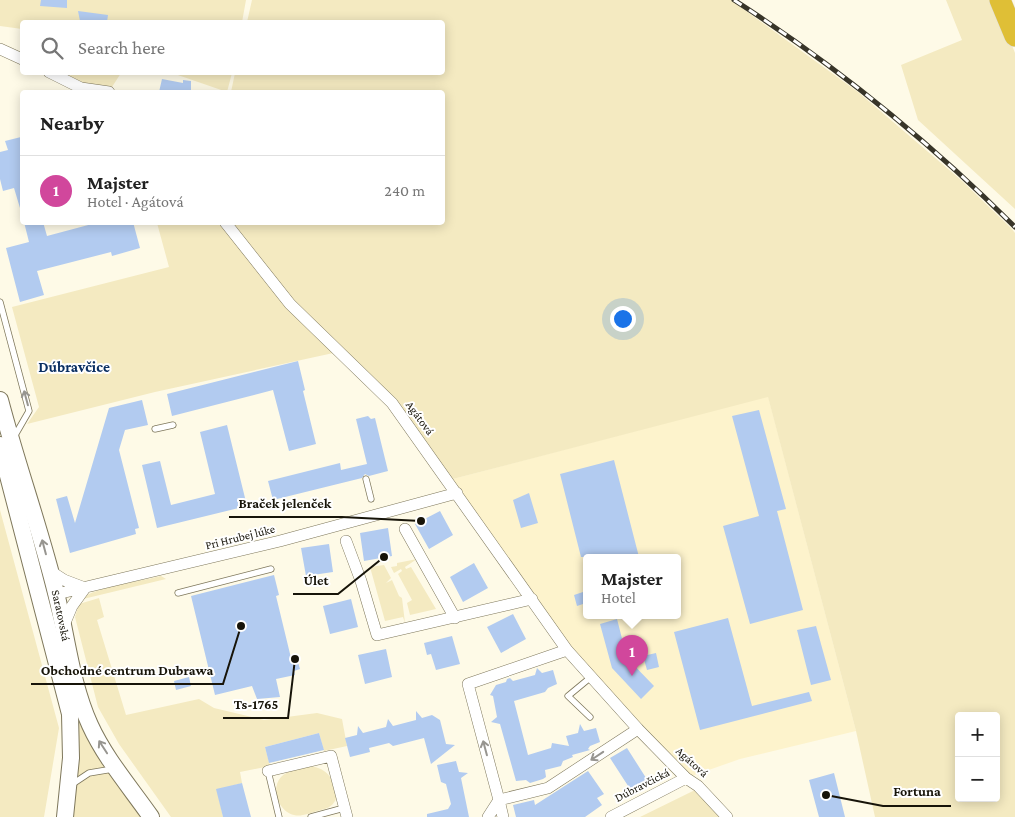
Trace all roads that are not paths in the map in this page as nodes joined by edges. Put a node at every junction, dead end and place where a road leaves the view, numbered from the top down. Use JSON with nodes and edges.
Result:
{"nodes":[{"id":1,"x":1000,"y":0,"type":"edge"},
{"id":2,"x":1015,"y":36,"type":"edge"},
{"id":3,"x":0,"y":49,"type":"edge"},
{"id":4,"x":20,"y":58,"type":"edge"},
{"id":5,"x":55,"y":75,"type":"edge"},
{"id":6,"x":95,"y":90,"type":"edge"},
{"id":7,"x":227,"y":225,"type":"edge"},
{"id":8,"x":0,"y":302,"type":"edge"},
{"id":9,"x":0,"y":400,"type":"edge"},
{"id":10,"x":173,"y":425,"type":"dead end"},
{"id":11,"x":155,"y":429,"type":"dead end"},
{"id":12,"x":6,"y":443,"type":"edge"},
{"id":13,"x":366,"y":479,"type":"dead end"},
{"id":14,"x":456,"y":493,"type":"junction"},
{"id":15,"x":371,"y":499,"type":"dead end"},
{"id":16,"x":405,"y":529,"type":"dead end"},
{"id":17,"x":346,"y":541,"type":"dead end"},
{"id":18,"x":270,"y":569,"type":"dead end"},
{"id":19,"x":50,"y":571,"type":"junction"},
{"id":20,"x":37,"y":582,"type":"junction"},
{"id":21,"x":85,"y":588,"type":"junction"},
{"id":22,"x":178,"y":593,"type":"dead end"},
{"id":23,"x":57,"y":594,"type":"junction"},
{"id":24,"x":532,"y":599,"type":"junction"},
{"id":25,"x":43,"y":607,"type":"junction"},
{"id":26,"x":455,"y":618,"type":"junction"},
{"id":27,"x":63,"y":627,"type":"junction"},
{"id":28,"x":567,"y":650,"type":"junction"},
{"id":29,"x":591,"y":677,"type":"junction"},
{"id":30,"x":590,"y":718,"type":"dead end"},
{"id":31,"x":638,"y":729,"type":"junction"},
{"id":32,"x":117,"y":769,"type":"junction"},
{"id":33,"x":268,"y":770,"type":"joint"},
{"id":34,"x":686,"y":778,"type":"junction"},
{"id":35,"x":68,"y":788,"type":"junction"},
{"id":36,"x":499,"y":800,"type":"junction"},
{"id":37,"x":346,"y":812,"type":"edge"},
{"id":38,"x":65,"y":817,"type":"edge"},
{"id":39,"x":151,"y":817,"type":"edge"},
{"id":40,"x":280,"y":817,"type":"edge"},
{"id":41,"x":311,"y":817,"type":"edge"},
{"id":42,"x":488,"y":817,"type":"edge"},
{"id":43,"x":503,"y":817,"type":"edge"},
{"id":44,"x":611,"y":817,"type":"edge"},
{"id":45,"x":727,"y":817,"type":"edge"}],
"edges":[{"from":1,"to":2,"type":"highway"},
{"from":3,"to":4,"type":"street"},
{"from":5,"to":6,"type":"street"},
{"from":7,"to":14,"type":"street","name":"Agátová"},
{"from":12,"to":8,"type":"lane","one_way":true},
{"from":9,"to":12,"type":"main road","name":"Saratovská"},
{"from":10,"to":11,"type":"lane"},
{"from":19,"to":12,"type":"main road","name":"Saratovská","one_way":true},
{"from":12,"to":20,"type":"main road","name":"Saratovská"},
{"from":13,"to":15,"type":"lane"},
{"from":14,"to":21,"type":"street","name":"Pri Hrubej lúke"},
{"from":14,"to":24,"type":"street","name":"Agátová"},
{"from":16,"to":26,"type":"street"},
{"from":17,"to":26,"type":"street"},
{"from":18,"to":22,"type":"lane"},
{"from":19,"to":21,"type":"street"},
{"from":19,"to":23,"type":"main road","name":"Saratovská"},
{"from":20,"to":23,"type":"main road"},
{"from":20,"to":25,"type":"main road","name":"Saratovská"},
{"from":21,"to":23,"type":"street","name":"Pri Hrubej lúke"},
{"from":21,"to":27,"type":"street"},
{"from":23,"to":25,"type":"main road"},
{"from":23,"to":27,"type":"main road","name":"Saratovská"},
{"from":24,"to":26,"type":"street"},
{"from":24,"to":28,"type":"street","name":"Agátová"},
{"from":25,"to":35,"type":"main road","name":"Saratovská"},
{"from":32,"to":27,"type":"main road","name":"Saratovská","one_way":true},
{"from":28,"to":29,"type":"street","name":"Agátová"},
{"from":36,"to":28,"type":"street","one_way":true},
{"from":29,"to":30,"type":"lane"},
{"from":29,"to":31,"type":"street","name":"Agátová"},
{"from":31,"to":34,"type":"street","name":"Agátová"},
{"from":31,"to":36,"type":"street","one_way":true},
{"from":32,"to":35,"type":"lane"},
{"from":32,"to":39,"type":"main road","name":"Saratovská"},
{"from":33,"to":37,"type":"street"},
{"from":33,"to":40,"type":"lane"},
{"from":34,"to":44,"type":"street","name":"Dúbravčická"},
{"from":34,"to":45,"type":"street","name":"Agátová"},
{"from":35,"to":38,"type":"main road","name":"Saratovská"},
{"from":36,"to":42,"type":"street"},
{"from":36,"to":43,"type":"street"},
{"from":37,"to":41,"type":"lane"}]}
